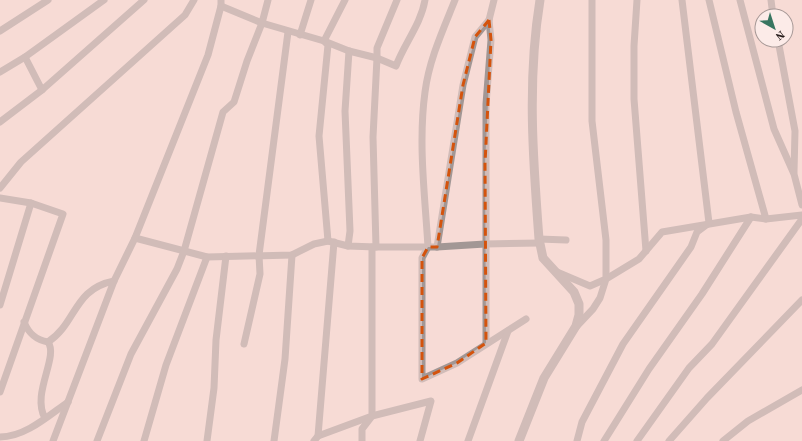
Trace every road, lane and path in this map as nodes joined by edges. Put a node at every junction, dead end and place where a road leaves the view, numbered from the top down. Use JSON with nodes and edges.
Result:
{"nodes":[{"id":1,"x":48,"y":0,"type":"edge"},
{"id":2,"x":104,"y":0,"type":"edge"},
{"id":3,"x":144,"y":0,"type":"edge"},
{"id":4,"x":194,"y":0,"type":"edge"},
{"id":5,"x":268,"y":0,"type":"edge"},
{"id":6,"x":311,"y":0,"type":"edge"},
{"id":7,"x":345,"y":0,"type":"edge"},
{"id":8,"x":397,"y":0,"type":"edge"},
{"id":9,"x":425,"y":0,"type":"edge"},
{"id":10,"x":455,"y":0,"type":"edge"},
{"id":11,"x":494,"y":0,"type":"edge"},
{"id":12,"x":540,"y":0,"type":"edge"},
{"id":13,"x":592,"y":0,"type":"edge"},
{"id":14,"x":637,"y":0,"type":"edge"},
{"id":15,"x":682,"y":0,"type":"edge"},
{"id":16,"x":709,"y":0,"type":"edge"},
{"id":17,"x":740,"y":0,"type":"edge"},
{"id":18,"x":221,"y":3,"type":"edge"},
{"id":19,"x":488,"y":20,"type":"junction"},
{"id":20,"x":262,"y":24,"type":"junction"},
{"id":21,"x":0,"y":31,"type":"edge"},
{"id":22,"x":288,"y":32,"type":"junction"},
{"id":23,"x":300,"y":35,"type":"junction"},
{"id":24,"x":324,"y":41,"type":"junction"},
{"id":25,"x":780,"y":48,"type":"edge"},
{"id":26,"x":349,"y":51,"type":"junction"},
{"id":27,"x":25,"y":57,"type":"junction"},
{"id":28,"x":376,"y":58,"type":"junction"},
{"id":29,"x":0,"y":72,"type":"edge"},
{"id":30,"x":42,"y":90,"type":"junction"},
{"id":31,"x":0,"y":122,"type":"edge"},
{"id":32,"x":794,"y":174,"type":"junction"},
{"id":33,"x":0,"y":188,"type":"edge"},
{"id":34,"x":0,"y":198,"type":"edge"},
{"id":35,"x":31,"y":203,"type":"junction"},
{"id":36,"x":802,"y":205,"type":"edge"},
{"id":37,"x":802,"y":215,"type":"edge"},
{"id":38,"x":751,"y":216,"type":"junction"},
{"id":39,"x":766,"y":219,"type":"junction"},
{"id":40,"x":802,"y":219,"type":"edge"},
{"id":41,"x":709,"y":223,"type":"junction"},
{"id":42,"x":135,"y":238,"type":"junction"},
{"id":43,"x":566,"y":240,"type":"dead end"},
{"id":44,"x":540,"y":241,"type":"junction"},
{"id":45,"x":331,"y":242,"type":"junction"},
{"id":46,"x":485,"y":244,"type":"junction"},
{"id":47,"x":348,"y":246,"type":"junction"},
{"id":48,"x":374,"y":247,"type":"junction"},
{"id":49,"x":428,"y":247,"type":"junction"},
{"id":50,"x":437,"y":247,"type":"junction"},
{"id":51,"x":184,"y":251,"type":"junction"},
{"id":52,"x":646,"y":251,"type":"junction"},
{"id":53,"x":258,"y":255,"type":"junction"},
{"id":54,"x":292,"y":255,"type":"junction"},
{"id":55,"x":226,"y":256,"type":"junction"},
{"id":56,"x":207,"y":257,"type":"junction"},
{"id":57,"x":551,"y":269,"type":"junction"},
{"id":58,"x":606,"y":279,"type":"junction"},
{"id":59,"x":114,"y":281,"type":"junction"},
{"id":60,"x":802,"y":300,"type":"edge"},
{"id":61,"x":0,"y":305,"type":"edge"},
{"id":62,"x":526,"y":319,"type":"dead end"},
{"id":63,"x":24,"y":322,"type":"junction"},
{"id":64,"x":576,"y":326,"type":"junction"},
{"id":65,"x":508,"y":331,"type":"junction"},
{"id":66,"x":48,"y":342,"type":"junction"},
{"id":67,"x":486,"y":343,"type":"junction"},
{"id":68,"x":244,"y":344,"type":"dead end"},
{"id":69,"x":802,"y":390,"type":"edge"},
{"id":70,"x":0,"y":392,"type":"edge"},
{"id":71,"x":68,"y":402,"type":"junction"},
{"id":72,"x":372,"y":416,"type":"junction"},
{"id":73,"x":45,"y":418,"type":"junction"},
{"id":74,"x":0,"y":437,"type":"edge"},
{"id":75,"x":316,"y":439,"type":"edge"},
{"id":76,"x":53,"y":441,"type":"edge"},
{"id":77,"x":97,"y":441,"type":"edge"},
{"id":78,"x":144,"y":441,"type":"edge"},
{"id":79,"x":207,"y":441,"type":"edge"},
{"id":80,"x":274,"y":441,"type":"edge"},
{"id":81,"x":362,"y":441,"type":"edge"},
{"id":82,"x":420,"y":441,"type":"edge"},
{"id":83,"x":468,"y":441,"type":"edge"},
{"id":84,"x":520,"y":441,"type":"edge"},
{"id":85,"x":577,"y":441,"type":"edge"},
{"id":86,"x":604,"y":441,"type":"edge"},
{"id":87,"x":637,"y":441,"type":"edge"},
{"id":88,"x":669,"y":441,"type":"edge"},
{"id":89,"x":723,"y":441,"type":"edge"}],
"edges":[{"from":1,"to":21,"type":"street"},
{"from":2,"to":27,"type":"street"},
{"from":3,"to":30,"type":"street"},
{"from":4,"to":33,"type":"street"},
{"from":5,"to":20,"type":"street"},
{"from":6,"to":23,"type":"street"},
{"from":7,"to":24,"type":"street"},
{"from":8,"to":28,"type":"street"},
{"from":9,"to":28,"type":"street"},
{"from":10,"to":49,"type":"street"},
{"from":11,"to":19,"type":"street"},
{"from":12,"to":44,"type":"street"},
{"from":13,"to":58,"type":"street"},
{"from":14,"to":52,"type":"street"},
{"from":15,"to":41,"type":"street"},
{"from":16,"to":39,"type":"street"},
{"from":17,"to":32,"type":"street"},
{"from":18,"to":20,"type":"street"},
{"from":18,"to":42,"type":"street"},
{"from":19,"to":46,"type":"street"},
{"from":19,"to":50,"type":"street"},
{"from":20,"to":22,"type":"street"},
{"from":20,"to":51,"type":"street"},
{"from":22,"to":23,"type":"street"},
{"from":22,"to":53,"type":"street"},
{"from":23,"to":24,"type":"street"},
{"from":24,"to":26,"type":"street"},
{"from":24,"to":45,"type":"street"},
{"from":25,"to":32,"type":"street"},
{"from":26,"to":28,"type":"street"},
{"from":26,"to":47,"type":"street"},
{"from":27,"to":29,"type":"street"},
{"from":27,"to":30,"type":"street"},
{"from":28,"to":48,"type":"street"},
{"from":30,"to":31,"type":"street"},
{"from":32,"to":36,"type":"street"},
{"from":34,"to":35,"type":"street"},
{"from":35,"to":61,"type":"street"},
{"from":35,"to":63,"type":"street"},
{"from":37,"to":39,"type":"street"},
{"from":38,"to":39,"type":"street"},
{"from":38,"to":41,"type":"street"},
{"from":38,"to":86,"type":"street"},
{"from":40,"to":87,"type":"street"},
{"from":41,"to":52,"type":"street"},
{"from":41,"to":85,"type":"street"},
{"from":42,"to":51,"type":"street"},
{"from":42,"to":59,"type":"street"},
{"from":43,"to":44,"type":"street"},
{"from":44,"to":46,"type":"street"},
{"from":44,"to":57,"type":"street"},
{"from":45,"to":47,"type":"street"},
{"from":45,"to":54,"type":"street"},
{"from":45,"to":75,"type":"street"},
{"from":46,"to":50,"type":"street"},
{"from":46,"to":67,"type":"street"},
{"from":47,"to":48,"type":"street"},
{"from":48,"to":49,"type":"street"},
{"from":48,"to":72,"type":"street"},
{"from":49,"to":50,"type":"street"},
{"from":49,"to":67,"type":"street"},
{"from":51,"to":56,"type":"street"},
{"from":51,"to":77,"type":"street"},
{"from":52,"to":58,"type":"street"},
{"from":53,"to":54,"type":"street"},
{"from":53,"to":55,"type":"street"},
{"from":53,"to":68,"type":"street"},
{"from":54,"to":80,"type":"street"},
{"from":55,"to":56,"type":"street"},
{"from":55,"to":79,"type":"street"},
{"from":56,"to":78,"type":"street"},
{"from":57,"to":58,"type":"street"},
{"from":57,"to":64,"type":"street"},
{"from":58,"to":64,"type":"street"},
{"from":59,"to":66,"type":"street"},
{"from":59,"to":71,"type":"street"},
{"from":60,"to":88,"type":"street"},
{"from":62,"to":65,"type":"street"},
{"from":63,"to":66,"type":"street"},
{"from":63,"to":70,"type":"street"},
{"from":64,"to":84,"type":"street"},
{"from":65,"to":67,"type":"street"},
{"from":65,"to":83,"type":"street"},
{"from":66,"to":73,"type":"street"},
{"from":69,"to":89,"type":"street"},
{"from":71,"to":73,"type":"street"},
{"from":71,"to":76,"type":"street"},
{"from":72,"to":75,"type":"street"},
{"from":72,"to":81,"type":"street"},
{"from":72,"to":82,"type":"street"},
{"from":73,"to":74,"type":"street"}]}
